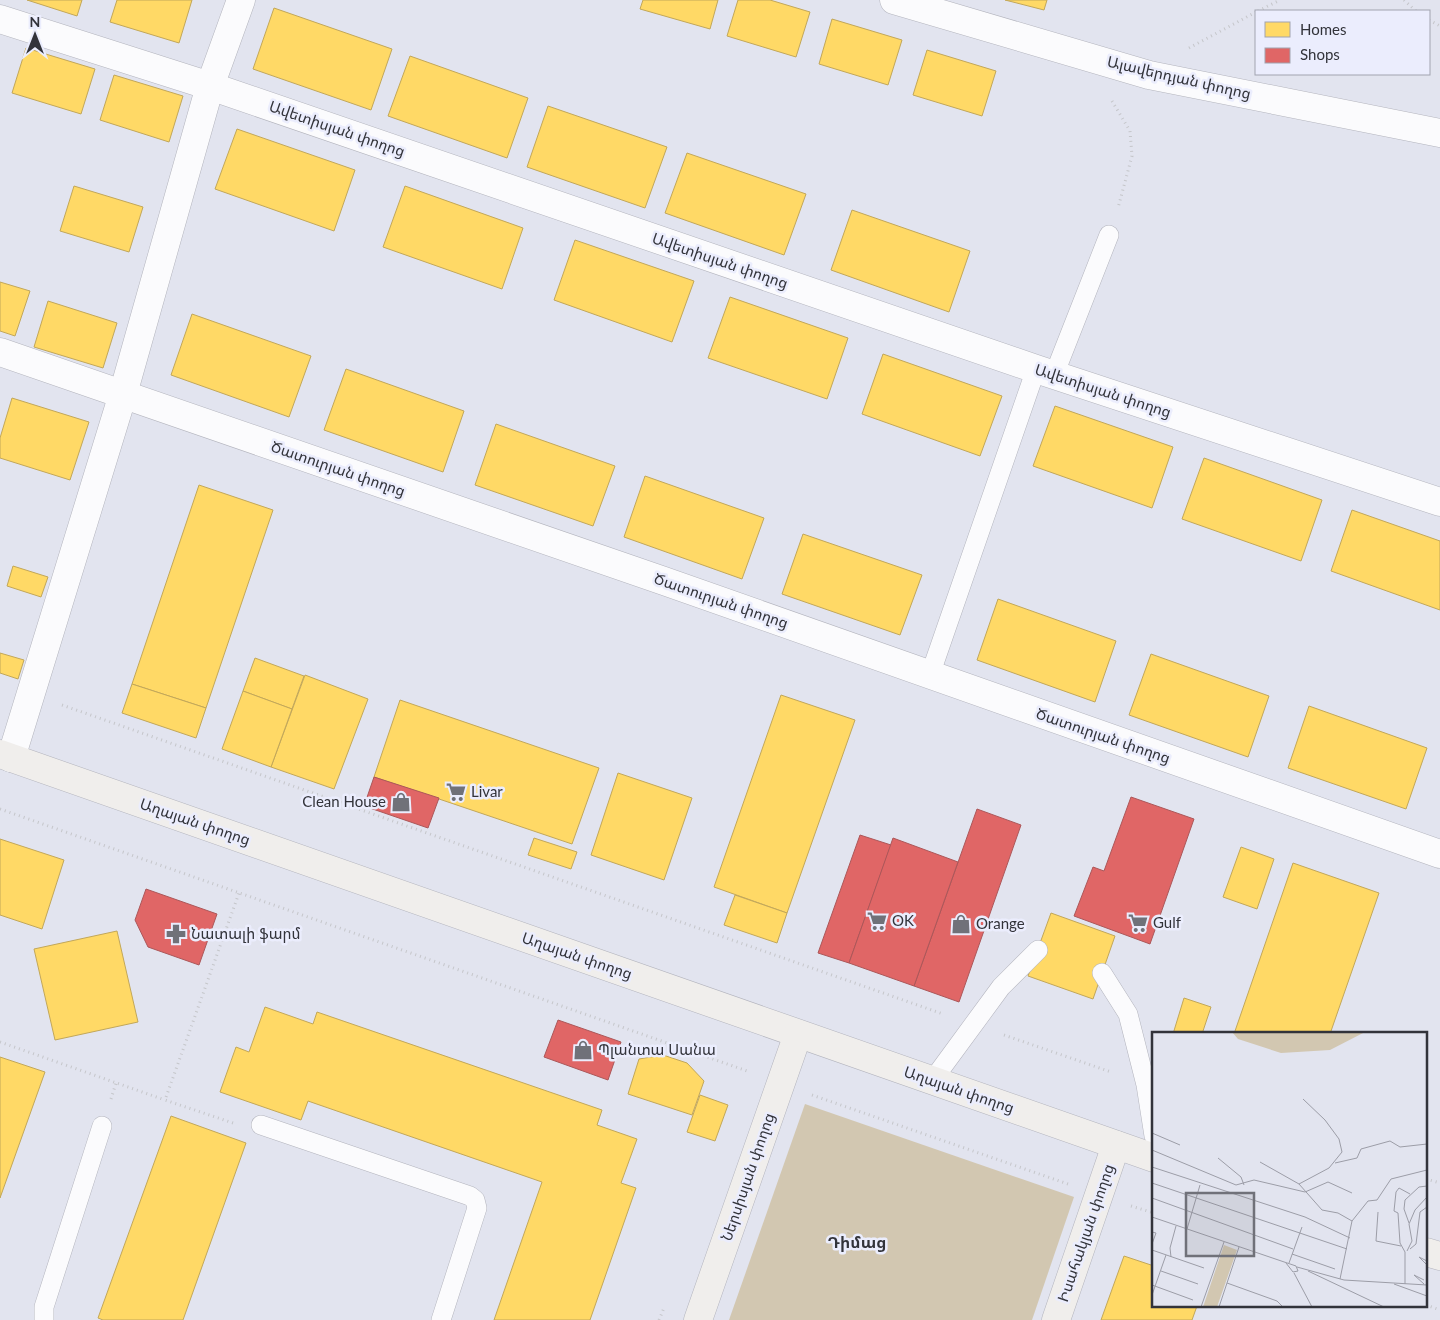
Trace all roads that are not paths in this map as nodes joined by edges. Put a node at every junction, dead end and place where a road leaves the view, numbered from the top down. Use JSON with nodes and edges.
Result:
{"nodes":[{"id":1,"x":241,"y":0,"type":"edge"},
{"id":2,"x":894,"y":0,"type":"edge"},
{"id":3,"x":0,"y":19,"type":"edge"},
{"id":4,"x":210,"y":86,"type":"junction"},
{"id":5,"x":1440,"y":133,"type":"edge"},
{"id":6,"x":1109,"y":235,"type":"dead end"},
{"id":7,"x":0,"y":352,"type":"edge"},
{"id":8,"x":1045,"y":372,"type":"junction"},
{"id":9,"x":123,"y":394,"type":"junction"},
{"id":10,"x":1440,"y":502,"type":"edge"},
{"id":11,"x":930,"y":675,"type":"junction"},
{"id":12,"x":6,"y":756,"type":"edge"},
{"id":13,"x":1440,"y":854,"type":"edge"},
{"id":14,"x":1038,"y":950,"type":"dead end"},
{"id":15,"x":1102,"y":972,"type":"dead end"},
{"id":16,"x":798,"y":1034,"type":"junction"},
{"id":17,"x":932,"y":1081,"type":"junction"},
{"id":18,"x":1152,"y":1123,"type":"edge"},
{"id":19,"x":261,"y":1125,"type":"dead end"},
{"id":20,"x":102,"y":1126,"type":"dead end"},
{"id":21,"x":1116,"y":1145,"type":"junction"},
{"id":22,"x":1152,"y":1157,"type":"edge"},
{"id":23,"x":44,"y":1320,"type":"edge"},
{"id":24,"x":441,"y":1320,"type":"edge"},
{"id":25,"x":698,"y":1320,"type":"edge"},
{"id":26,"x":1056,"y":1320,"type":"edge"}],
"edges":[{"from":1,"to":4,"type":"street"},
{"from":2,"to":5,"type":"street","name":"Ալավերդյան փողոց"},
{"from":3,"to":4,"type":"street","name":"Ավետիսյան փողոց"},
{"from":4,"to":8,"type":"street","name":"Ավետիսյան փողոց"},
{"from":4,"to":9,"type":"street"},
{"from":6,"to":8,"type":"lane"},
{"from":7,"to":9,"type":"street","name":"Ծատուրյան փողոց"},
{"from":8,"to":10,"type":"street","name":"Ավետիսյան փողոց"},
{"from":8,"to":11,"type":"lane"},
{"from":9,"to":11,"type":"street","name":"Ծատուրյան փողոց"},
{"from":9,"to":12,"type":"street"},
{"from":11,"to":13,"type":"street","name":"Ծատուրյան փողոց"},
{"from":12,"to":16,"type":"main road","name":"Աղայան փողոց"},
{"from":14,"to":17,"type":"lane"},
{"from":15,"to":18,"type":"lane"},
{"from":16,"to":17,"type":"main road","name":"Աղայան փողոց"},
{"from":16,"to":25,"type":"main road","name":"Ներսիսյան փողոց"},
{"from":17,"to":21,"type":"main road","name":"Աղայան փողոց"},
{"from":19,"to":24,"type":"lane"},
{"from":20,"to":23,"type":"lane"},
{"from":21,"to":22,"type":"main road","name":"Աղայան փողոց"},
{"from":21,"to":26,"type":"main road","name":"Իսահակյան փողոց"}]}
